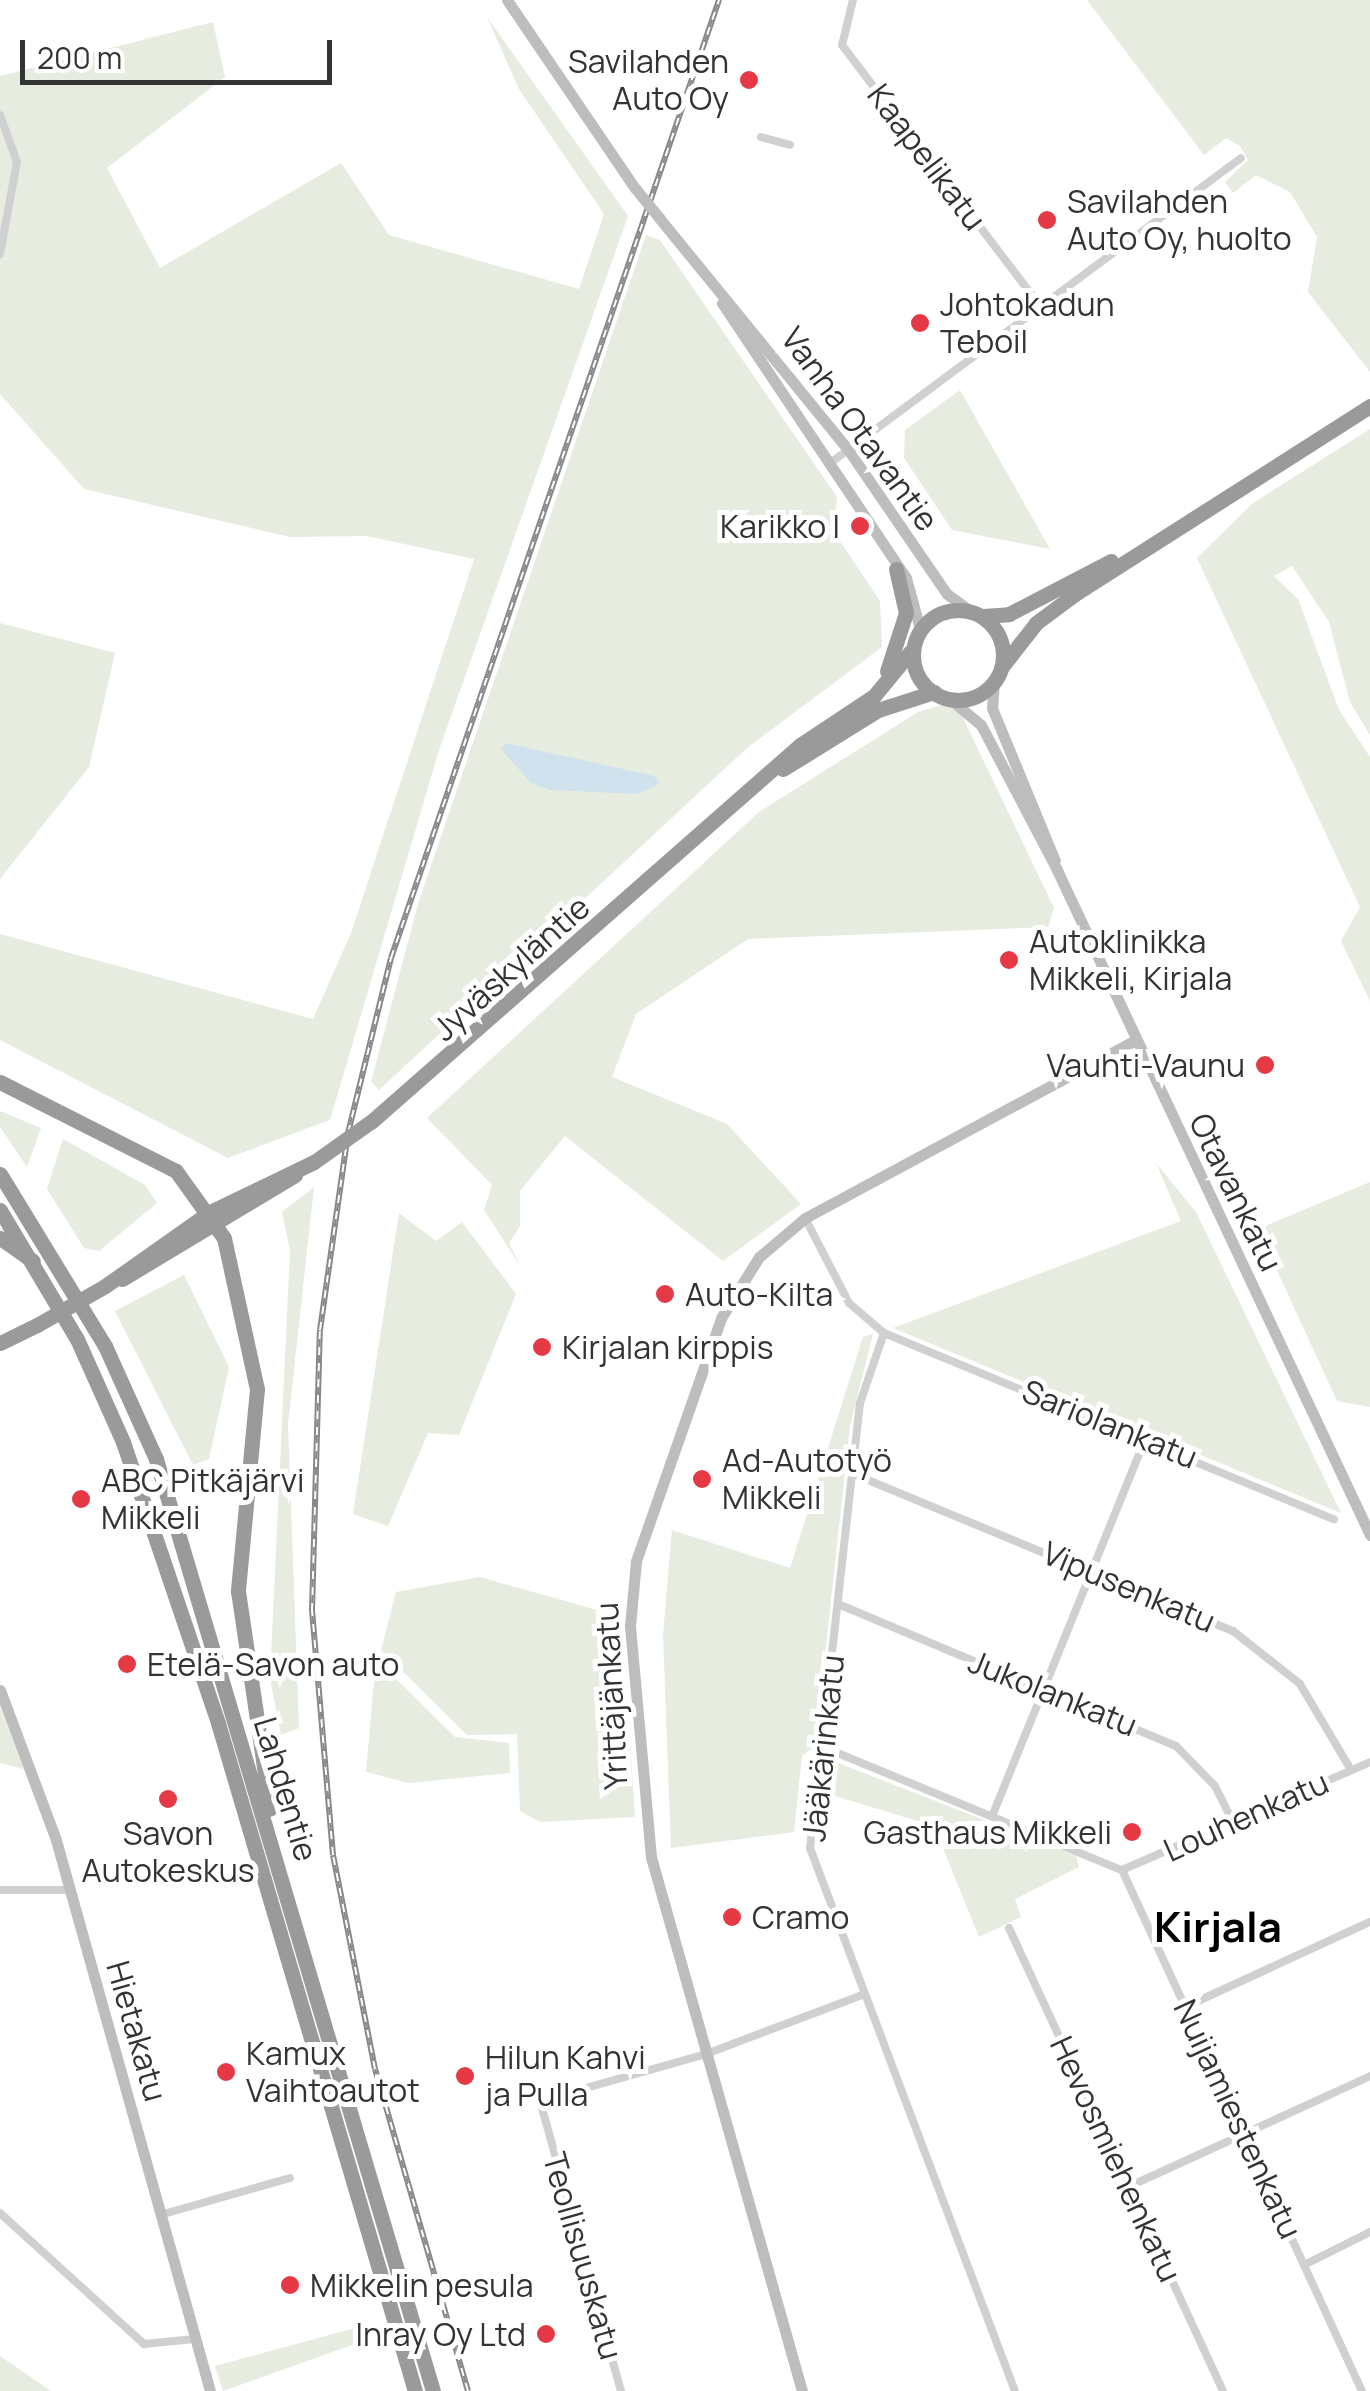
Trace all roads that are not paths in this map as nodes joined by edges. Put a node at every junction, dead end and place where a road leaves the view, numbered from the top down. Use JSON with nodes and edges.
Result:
{"nodes":[{"id":1,"x":508,"y":0,"type":"edge"},
{"id":2,"x":853,"y":0,"type":"edge"},
{"id":3,"x":0,"y":115,"type":"edge"},
{"id":4,"x":761,"y":137,"type":"dead end"},
{"id":5,"x":790,"y":145,"type":"dead end"},
{"id":6,"x":1242,"y":158,"type":"dead end"},
{"id":7,"x":0,"y":254,"type":"edge"},
{"id":8,"x":707,"y":278,"type":"junction"},
{"id":9,"x":1040,"y":306,"type":"junction"},
{"id":10,"x":1370,"y":406,"type":"edge"},
{"id":11,"x":849,"y":451,"type":"junction"},
{"id":12,"x":833,"y":461,"type":"junction"},
{"id":13,"x":1198,"y":515,"type":"junction"},
{"id":14,"x":896,"y":569,"type":"junction"},
{"id":15,"x":975,"y":613,"type":"junction"},
{"id":16,"x":920,"y":629,"type":"junction"},
{"id":17,"x":911,"y":652,"type":"junction"},
{"id":18,"x":998,"y":674,"type":"junction"},
{"id":19,"x":942,"y":695,"type":"junction"},
{"id":20,"x":860,"y":705,"type":"junction"},
{"id":21,"x":734,"y":802,"type":"junction"},
{"id":22,"x":1057,"y":870,"type":"junction"},
{"id":23,"x":1134,"y":1041,"type":"junction"},
{"id":24,"x":0,"y":1082,"type":"edge"},
{"id":25,"x":0,"y":1174,"type":"edge"},
{"id":26,"x":0,"y":1210,"type":"edge"},
{"id":27,"x":805,"y":1218,"type":"junction"},
{"id":28,"x":214,"y":1220,"type":"junction"},
{"id":29,"x":0,"y":1238,"type":"edge"},
{"id":30,"x":34,"y":1262,"type":"junction"},
{"id":31,"x":884,"y":1333,"type":"junction"},
{"id":32,"x":0,"y":1343,"type":"edge"},
{"id":33,"x":1146,"y":1438,"type":"junction"},
{"id":34,"x":851,"y":1473,"type":"junction"},
{"id":35,"x":1334,"y":1520,"type":"dead end"},
{"id":36,"x":1370,"y":1535,"type":"edge"},
{"id":37,"x":1092,"y":1570,"type":"junction"},
{"id":38,"x":838,"y":1604,"type":"junction"},
{"id":39,"x":0,"y":1690,"type":"edge"},
{"id":40,"x":1044,"y":1690,"type":"junction"},
{"id":41,"x":823,"y":1747,"type":"junction"},
{"id":42,"x":1370,"y":1762,"type":"edge"},
{"id":43,"x":1350,"y":1770,"type":"junction"},
{"id":44,"x":994,"y":1814,"type":"junction"},
{"id":45,"x":1234,"y":1824,"type":"junction"},
{"id":46,"x":278,"y":1857,"type":"junction"},
{"id":47,"x":1122,"y":1870,"type":"junction"},
{"id":48,"x":0,"y":1890,"type":"edge"},
{"id":49,"x":70,"y":1890,"type":"junction"},
{"id":50,"x":1370,"y":1922,"type":"edge"},
{"id":51,"x":1009,"y":1928,"type":"dead end"},
{"id":52,"x":862,"y":1995,"type":"junction"},
{"id":53,"x":1185,"y":2007,"type":"junction"},
{"id":54,"x":706,"y":2054,"type":"junction"},
{"id":55,"x":1370,"y":2076,"type":"edge"},
{"id":56,"x":1245,"y":2134,"type":"junction"},
{"id":57,"x":290,"y":2178,"type":"dead end"},
{"id":58,"x":1128,"y":2187,"type":"junction"},
{"id":59,"x":0,"y":2214,"type":"edge"},
{"id":60,"x":160,"y":2215,"type":"junction"},
{"id":61,"x":1370,"y":2232,"type":"edge"},
{"id":62,"x":1306,"y":2264,"type":"junction"},
{"id":63,"x":195,"y":2339,"type":"junction"},
{"id":64,"x":210,"y":2391,"type":"edge"},
{"id":65,"x":415,"y":2391,"type":"edge"},
{"id":66,"x":433,"y":2391,"type":"edge"},
{"id":67,"x":621,"y":2391,"type":"edge"},
{"id":68,"x":802,"y":2391,"type":"edge"},
{"id":69,"x":1015,"y":2391,"type":"edge"},
{"id":70,"x":1223,"y":2391,"type":"edge"},
{"id":71,"x":1362,"y":2391,"type":"edge"}],
"edges":[{"from":1,"to":8,"type":"street","name":"Vanha Otavantie","bridge":true},
{"from":2,"to":9,"type":"street","name":"Kaapelikatu"},
{"from":3,"to":7,"type":"street"},
{"from":4,"to":5,"type":"street"},
{"from":6,"to":9,"type":"street"},
{"from":8,"to":11,"type":"street","name":"Vanha Otavantie"},
{"from":8,"to":12,"type":"street","name":"Vanha Otavantie"},
{"from":9,"to":11,"type":"street"},
{"from":10,"to":13,"type":"highway"},
{"from":11,"to":12,"type":"street"},
{"from":11,"to":15,"type":"street","name":"Vanha Otavantie"},
{"from":12,"to":14,"type":"street","name":"Vanha Otavantie"},
{"from":13,"to":15,"type":"highway"},
{"from":13,"to":18,"type":"highway"},
{"from":14,"to":16,"type":"street","name":"Vanha Otavantie"},
{"from":14,"to":20,"type":"highway"},
{"from":15,"to":16,"type":"highway"},
{"from":15,"to":18,"type":"highway"},
{"from":16,"to":17,"type":"highway"},
{"from":17,"to":19,"type":"highway"},
{"from":17,"to":20,"type":"highway","name":"Jyväskyläntie"},
{"from":18,"to":19,"type":"highway"},
{"from":18,"to":22,"type":"street","name":"Otavankatu"},
{"from":19,"to":21,"type":"highway","name":"Jyväskyläntie"},
{"from":19,"to":22,"type":"street","name":"Otavankatu"},
{"from":20,"to":21,"type":"highway","name":"Jyväskyläntie"},
{"from":21,"to":28,"type":"highway","name":"Jyväskyläntie","bridge":true},
{"from":22,"to":23,"type":"street","name":"Otavankatu"},
{"from":23,"to":27,"type":"street","name":"Yrittäjänkatu"},
{"from":23,"to":36,"type":"street","name":"Otavankatu"},
{"from":24,"to":28,"type":"highway"},
{"from":25,"to":46,"type":"highway","name":"Lahdentie"},
{"from":26,"to":30,"type":"highway","name":"Lahdentie"},
{"from":27,"to":31,"type":"street"},
{"from":27,"to":54,"type":"street","name":"Yrittäjänkatu"},
{"from":28,"to":32,"type":"highway","name":"Jyväskyläntie","bridge":true},
{"from":28,"to":46,"type":"highway"},
{"from":29,"to":30,"type":"highway"},
{"from":30,"to":65,"type":"highway","name":"Lahdentie"},
{"from":31,"to":33,"type":"street","name":"Sariolankatu"},
{"from":31,"to":34,"type":"street","name":"Jääkärinkatu"},
{"from":33,"to":35,"type":"street","name":"Sariolankatu"},
{"from":33,"to":37,"type":"street"},
{"from":34,"to":37,"type":"street","name":"Vipusenkatu"},
{"from":34,"to":38,"type":"street","name":"Jääkärinkatu"},
{"from":37,"to":40,"type":"street"},
{"from":37,"to":43,"type":"street","name":"Vipusenkatu"},
{"from":38,"to":40,"type":"street","name":"Jukolankatu"},
{"from":38,"to":41,"type":"street","name":"Jääkärinkatu"},
{"from":39,"to":49,"type":"street","name":"Hietakatu"},
{"from":40,"to":44,"type":"street"},
{"from":40,"to":45,"type":"street","name":"Jukolankatu"},
{"from":41,"to":44,"type":"street"},
{"from":41,"to":52,"type":"street","name":"Jääkärinkatu"},
{"from":42,"to":43,"type":"street","name":"Louhenkatu"},
{"from":43,"to":45,"type":"street","name":"Louhenkatu"},
{"from":44,"to":47,"type":"street"},
{"from":45,"to":47,"type":"street","name":"Louhenkatu"},
{"from":46,"to":66,"type":"highway","name":"Lahdentie"},
{"from":47,"to":53,"type":"street","name":"Nuijamiestenkatu"},
{"from":48,"to":49,"type":"street"},
{"from":49,"to":60,"type":"street","name":"Hietakatu"},
{"from":50,"to":53,"type":"street"},
{"from":51,"to":58,"type":"street","name":"Hevosmiehenkatu"},
{"from":52,"to":54,"type":"street","name":"Teollisuuskatu"},
{"from":52,"to":69,"type":"street","name":"Jääkärinkatu"},
{"from":53,"to":56,"type":"street","name":"Nuijamiestenkatu"},
{"from":54,"to":67,"type":"street","name":"Teollisuuskatu"},
{"from":54,"to":68,"type":"street","name":"Yrittäjänkatu"},
{"from":55,"to":56,"type":"street"},
{"from":56,"to":58,"type":"street"},
{"from":56,"to":62,"type":"street","name":"Nuijamiestenkatu"},
{"from":57,"to":60,"type":"street"},
{"from":58,"to":70,"type":"street","name":"Hevosmiehenkatu"},
{"from":59,"to":63,"type":"street"},
{"from":60,"to":63,"type":"street","name":"Hietakatu"},
{"from":61,"to":62,"type":"street"},
{"from":62,"to":71,"type":"street","name":"Nuijamiestenkatu"},
{"from":63,"to":64,"type":"street","name":"Hietakatu"}]}
